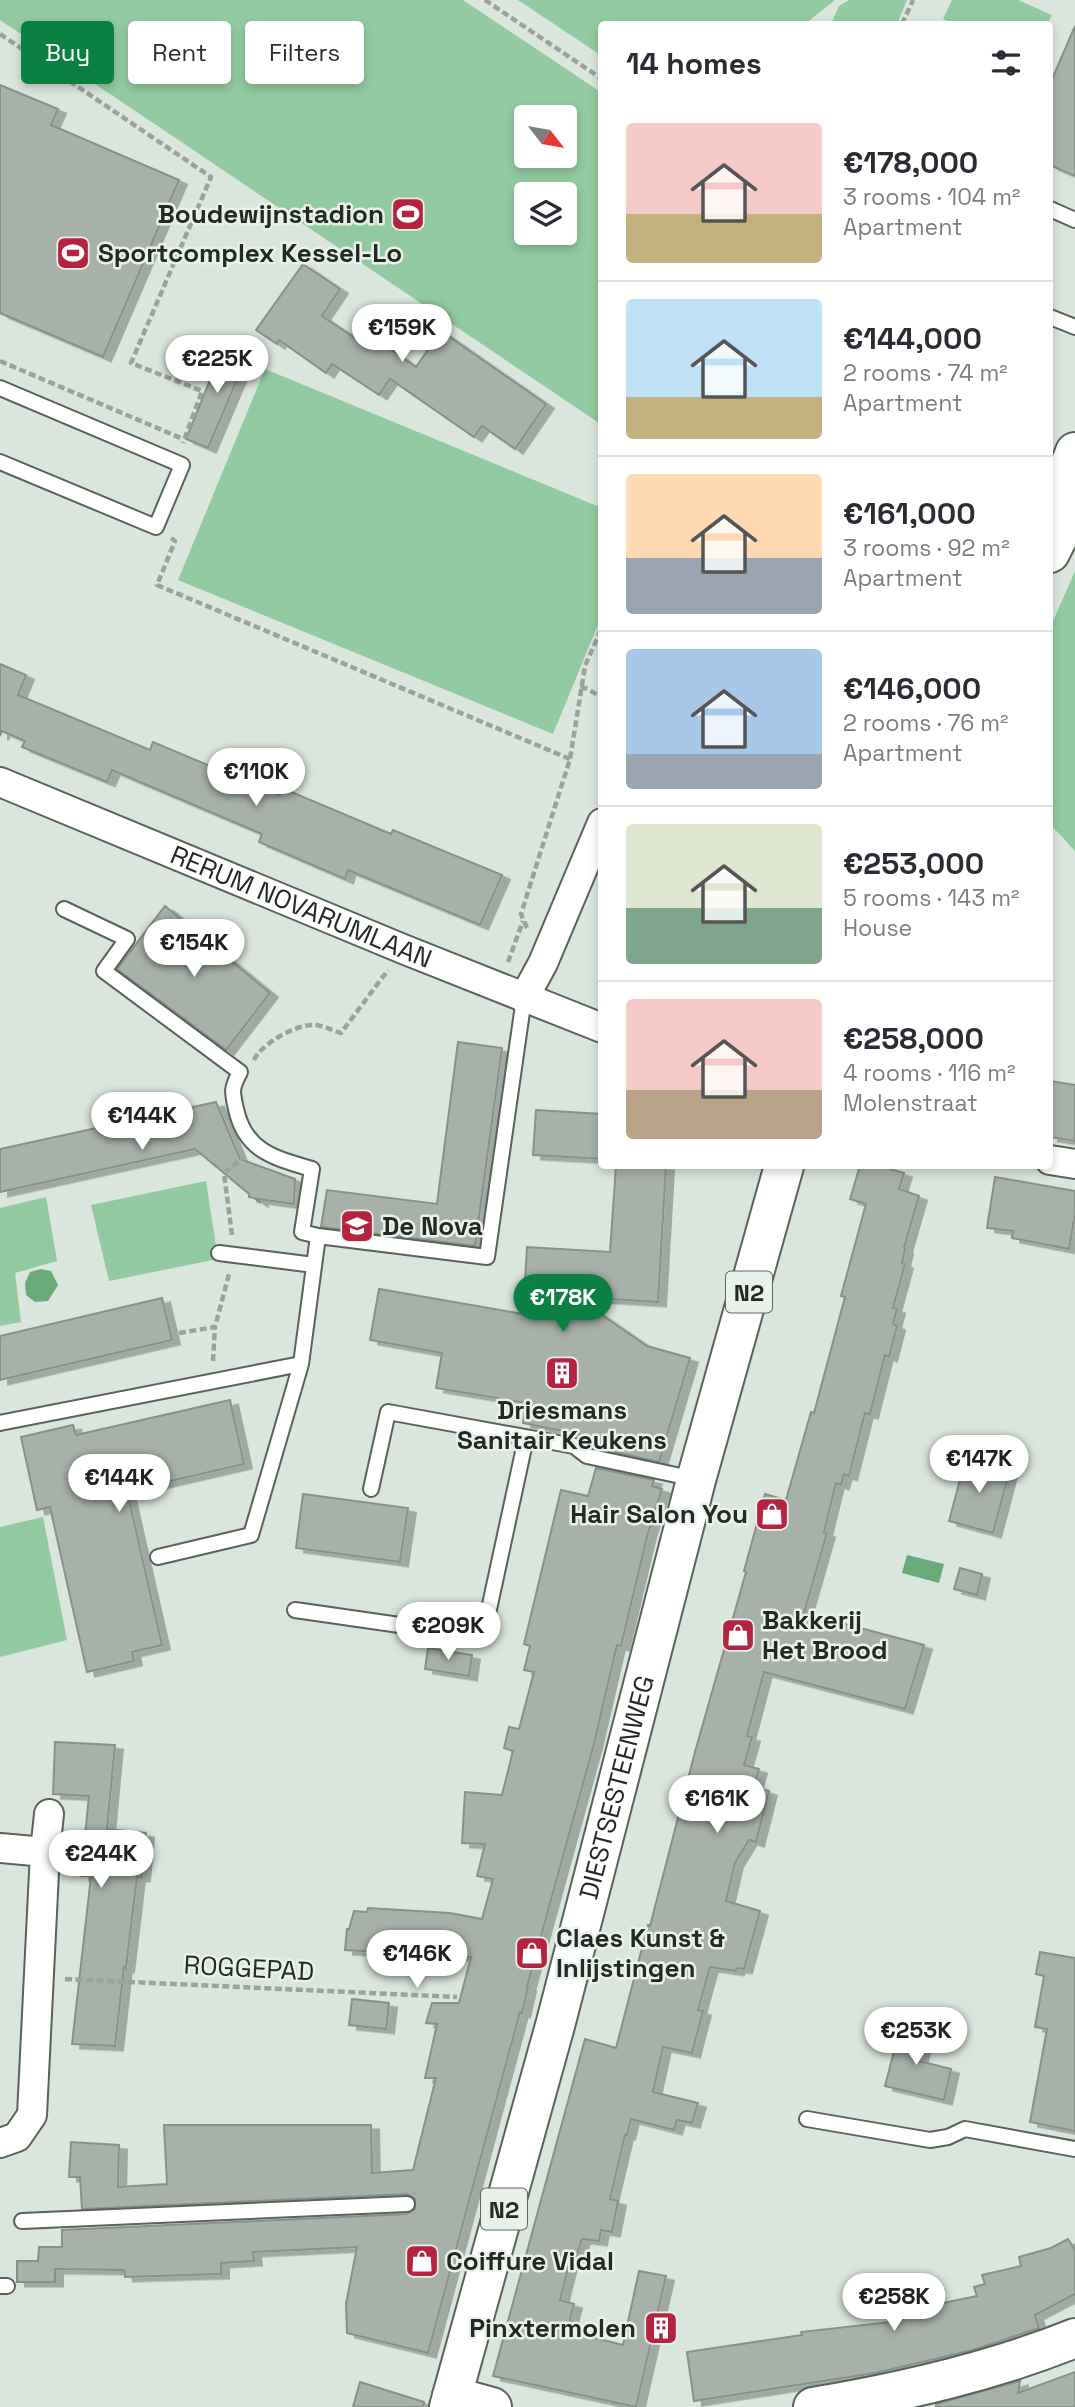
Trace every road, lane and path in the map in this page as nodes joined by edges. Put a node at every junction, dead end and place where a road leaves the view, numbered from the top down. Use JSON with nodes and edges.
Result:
{"nodes":[{"id":1,"x":485,"y":0,"type":"edge"},
{"id":2,"x":913,"y":0,"type":"edge"},
{"id":3,"x":903,"y":21,"type":"edge"},
{"id":4,"x":0,"y":34,"type":"edge"},
{"id":5,"x":598,"y":76,"type":"edge"},
{"id":6,"x":1053,"y":210,"type":"edge"},
{"id":7,"x":1075,"y":220,"type":"edge"},
{"id":8,"x":1053,"y":318,"type":"edge"},
{"id":9,"x":1075,"y":327,"type":"edge"},
{"id":10,"x":0,"y":361,"type":"edge"},
{"id":11,"x":0,"y":388,"type":"edge"},
{"id":12,"x":183,"y":439,"type":"junction"},
{"id":13,"x":1075,"y":452,"type":"edge"},
{"id":14,"x":0,"y":462,"type":"edge"},
{"id":15,"x":182,"y":465,"type":"junction"},
{"id":16,"x":1075,"y":503,"type":"edge"},
{"id":17,"x":1053,"y":508,"type":"edge"},
{"id":18,"x":156,"y":527,"type":"junction"},
{"id":19,"x":1053,"y":547,"type":"edge"},
{"id":20,"x":598,"y":636,"type":"edge"},
{"id":21,"x":582,"y":686,"type":"junction"},
{"id":22,"x":598,"y":694,"type":"edge"},
{"id":23,"x":570,"y":759,"type":"junction"},
{"id":24,"x":0,"y":782,"type":"edge"},
{"id":25,"x":598,"y":832,"type":"edge"},
{"id":26,"x":64,"y":909,"type":"dead end"},
{"id":27,"x":524,"y":920,"type":"junction"},
{"id":28,"x":403,"y":949,"type":"junction"},
{"id":29,"x":543,"y":962,"type":"junction"},
{"id":30,"x":498,"y":988,"type":"junction"},
{"id":31,"x":524,"y":998,"type":"junction"},
{"id":32,"x":598,"y":1026,"type":"edge"},
{"id":33,"x":253,"y":1062,"type":"dead end"},
{"id":34,"x":256,"y":1148,"type":"junction"},
{"id":35,"x":240,"y":1159,"type":"dead end"},
{"id":36,"x":1053,"y":1160,"type":"edge"},
{"id":37,"x":1075,"y":1164,"type":"edge"},
{"id":38,"x":783,"y":1169,"type":"edge"},
{"id":39,"x":318,"y":1236,"type":"junction"},
{"id":40,"x":219,"y":1253,"type":"dead end"},
{"id":41,"x":314,"y":1265,"type":"junction"},
{"id":42,"x":215,"y":1327,"type":"dead end"},
{"id":43,"x":301,"y":1364,"type":"junction"},
{"id":44,"x":212,"y":1381,"type":"junction"},
{"id":45,"x":0,"y":1423,"type":"edge"},
{"id":46,"x":526,"y":1438,"type":"junction"},
{"id":47,"x":696,"y":1479,"type":"junction"},
{"id":48,"x":371,"y":1489,"type":"dead end"},
{"id":49,"x":158,"y":1557,"type":"dead end"},
{"id":50,"x":295,"y":1610,"type":"dead end"},
{"id":51,"x":49,"y":1814,"type":"dead end"},
{"id":52,"x":0,"y":1848,"type":"edge"},
{"id":53,"x":45,"y":1852,"type":"junction"},
{"id":54,"x":40,"y":1978,"type":"junction"},
{"id":55,"x":457,"y":1997,"type":"dead end"},
{"id":56,"x":807,"y":2119,"type":"dead end"},
{"id":57,"x":0,"y":2143,"type":"edge"},
{"id":58,"x":1075,"y":2149,"type":"edge"},
{"id":59,"x":407,"y":2204,"type":"dead end"},
{"id":60,"x":22,"y":2221,"type":"dead end"},
{"id":61,"x":1075,"y":2338,"type":"edge"},
{"id":62,"x":450,"y":2402,"type":"edge"},
{"id":63,"x":492,"y":2407,"type":"edge"},
{"id":64,"x":813,"y":2407,"type":"edge"}],
"edges":[{"from":1,"to":5,"type":"path"},
{"from":2,"to":3,"type":"path"},
{"from":4,"to":12,"type":"path"},
{"from":6,"to":7,"type":"lane"},
{"from":8,"to":9,"type":"lane"},
{"from":10,"to":12,"type":"path"},
{"from":11,"to":15,"type":"lane"},
{"from":12,"to":15,"type":"path"},
{"from":13,"to":17,"type":"main road"},
{"from":14,"to":18,"type":"lane"},
{"from":15,"to":18,"type":"lane"},
{"from":16,"to":19,"type":"main road"},
{"from":18,"to":23,"type":"path"},
{"from":20,"to":21,"type":"path"},
{"from":21,"to":22,"type":"path"},
{"from":21,"to":23,"type":"path"},
{"from":23,"to":27,"type":"path"},
{"from":24,"to":28,"type":"street","name":"RERUM NOVARUMLAAN"},
{"from":25,"to":29,"type":"street"},
{"from":26,"to":34,"type":"lane"},
{"from":27,"to":29,"type":"path"},
{"from":27,"to":30,"type":"path"},
{"from":28,"to":30,"type":"street","name":"RERUM NOVARUMLAAN"},
{"from":28,"to":33,"type":"path"},
{"from":29,"to":31,"type":"street"},
{"from":30,"to":31,"type":"street","name":"RERUM NOVARUMLAAN"},
{"from":31,"to":32,"type":"street","name":"RERUM NOVARUMLAAN"},
{"from":31,"to":39,"type":"lane"},
{"from":34,"to":35,"type":"path"},
{"from":34,"to":39,"type":"lane"},
{"from":36,"to":37,"type":"street"},
{"from":38,"to":47,"type":"main road","name":"DIESTSESTEENWEG","number":"N2"},
{"from":39,"to":41,"type":"lane"},
{"from":40,"to":41,"type":"lane"},
{"from":41,"to":43,"type":"lane"},
{"from":42,"to":44,"type":"path"},
{"from":43,"to":44,"type":"lane"},
{"from":43,"to":49,"type":"lane"},
{"from":44,"to":45,"type":"lane"},
{"from":46,"to":47,"type":"lane"},
{"from":46,"to":48,"type":"lane"},
{"from":46,"to":50,"type":"lane"},
{"from":47,"to":62,"type":"main road","name":"DIESTSESTEENWEG","number":"N2"},
{"from":51,"to":53,"type":"street"},
{"from":52,"to":53,"type":"street"},
{"from":53,"to":54,"type":"street"},
{"from":54,"to":55,"type":"path","name":"ROGGEPAD"},
{"from":54,"to":57,"type":"street"},
{"from":56,"to":58,"type":"lane"},
{"from":59,"to":60,"type":"lane"},
{"from":61,"to":64,"type":"main road"},
{"from":62,"to":63,"type":"main road"}]}
